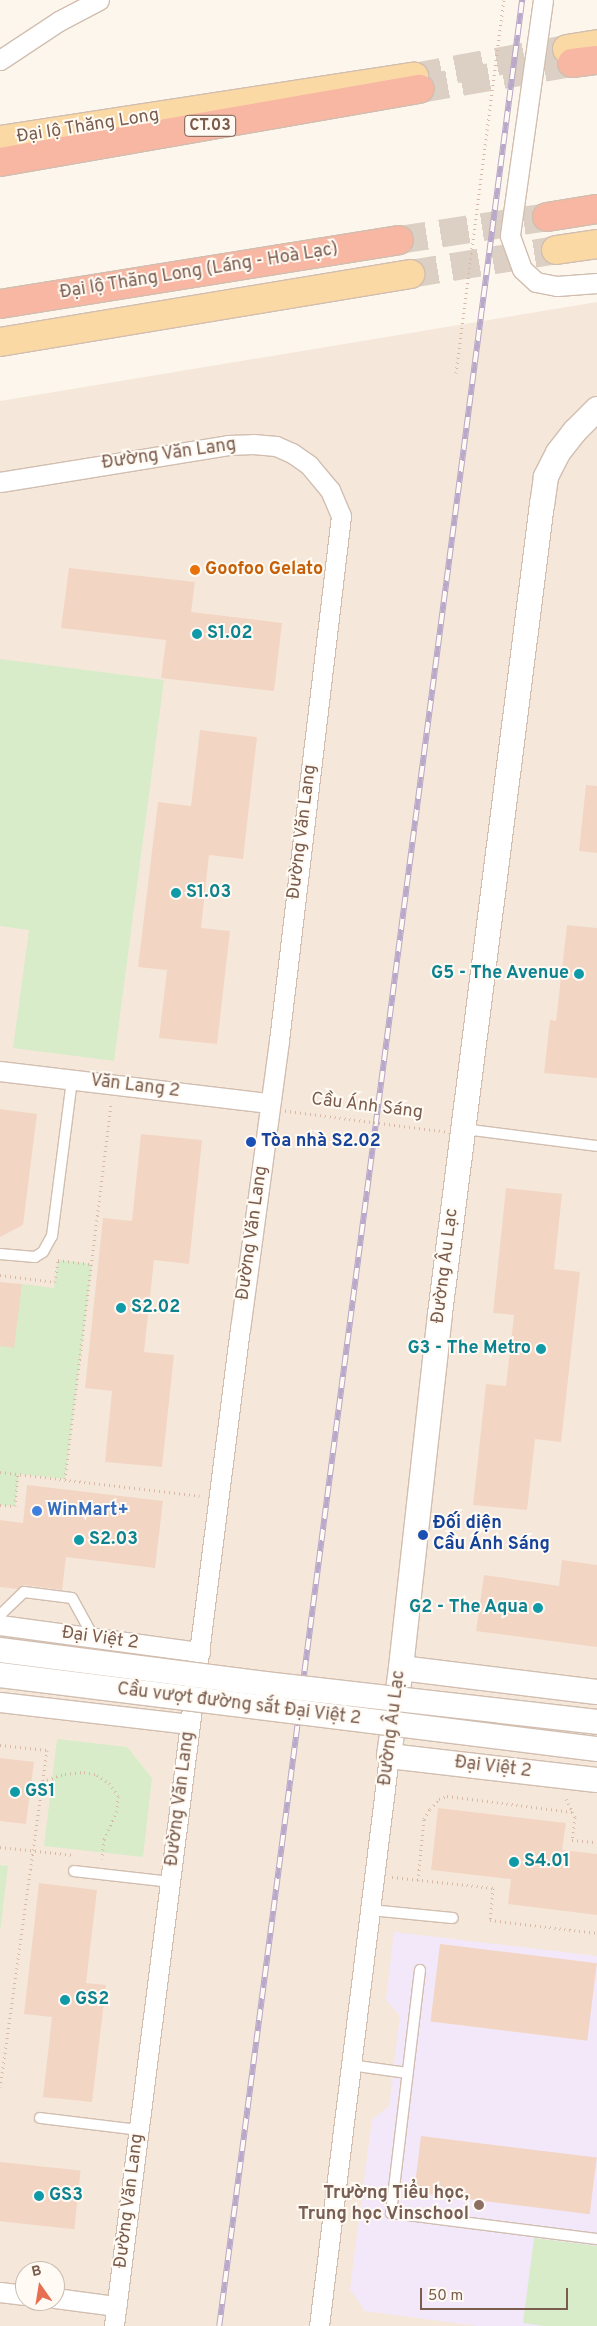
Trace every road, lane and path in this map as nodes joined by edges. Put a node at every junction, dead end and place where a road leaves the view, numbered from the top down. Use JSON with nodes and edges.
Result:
{"nodes":[{"id":1,"x":99,"y":0,"type":"edge"},
{"id":2,"x":504,"y":0,"type":"edge"},
{"id":3,"x":543,"y":0,"type":"edge"},
{"id":4,"x":597,"y":44,"type":"edge"},
{"id":5,"x":579,"y":57,"type":"tunnel mouth"},
{"id":6,"x":0,"y":60,"type":"edge"},
{"id":7,"x":417,"y":83,"type":"joint"},
{"id":8,"x":0,"y":140,"type":"edge"},
{"id":9,"x":0,"y":162,"type":"edge"},
{"id":10,"x":597,"y":209,"type":"edge"},
{"id":11,"x":547,"y":217,"type":"tunnel mouth"},
{"id":12,"x":399,"y":240,"type":"tunnel mouth"},
{"id":13,"x":597,"y":244,"type":"edge"},
{"id":14,"x":556,"y":250,"type":"tunnel mouth"},
{"id":15,"x":410,"y":274,"type":"tunnel mouth"},
{"id":16,"x":597,"y":283,"type":"edge"},
{"id":17,"x":0,"y":304,"type":"edge"},
{"id":18,"x":0,"y":342,"type":"edge"},
{"id":19,"x":456,"y":373,"type":"dead end"},
{"id":20,"x":597,"y":409,"type":"edge"},
{"id":21,"x":0,"y":482,"type":"edge"},
{"id":22,"x":0,"y":1071,"type":"edge"},
{"id":23,"x":72,"y":1080,"type":"junction"},
{"id":24,"x":111,"y":1102,"type":"dead end"},
{"id":25,"x":275,"y":1107,"type":"junction"},
{"id":26,"x":457,"y":1131,"type":"junction"},
{"id":27,"x":597,"y":1146,"type":"edge"},
{"id":28,"x":0,"y":1254,"type":"edge"},
{"id":29,"x":92,"y":1264,"type":"junction"},
{"id":30,"x":0,"y":1275,"type":"edge"},
{"id":31,"x":0,"y":1472,"type":"edge"},
{"id":32,"x":18,"y":1474,"type":"junction"},
{"id":33,"x":65,"y":1479,"type":"junction"},
{"id":34,"x":200,"y":1496,"type":"dead end"},
{"id":35,"x":0,"y":1504,"type":"edge"},
{"id":36,"x":0,"y":1615,"type":"edge"},
{"id":37,"x":0,"y":1625,"type":"edge"},
{"id":38,"x":94,"y":1638,"type":"junction"},
{"id":39,"x":0,"y":1650,"type":"edge"},
{"id":40,"x":200,"y":1652,"type":"junction"},
{"id":41,"x":401,"y":1668,"type":"junction"},
{"id":42,"x":0,"y":1675,"type":"edge"},
{"id":43,"x":597,"y":1692,"type":"edge"},
{"id":44,"x":0,"y":1702,"type":"edge"},
{"id":45,"x":597,"y":1722,"type":"edge"},
{"id":46,"x":190,"y":1724,"type":"junction"},
{"id":47,"x":0,"y":1745,"type":"edge"},
{"id":48,"x":597,"y":1749,"type":"edge"},
{"id":49,"x":389,"y":1756,"type":"junction"},
{"id":50,"x":597,"y":1780,"type":"edge"},
{"id":51,"x":42,"y":1781,"type":"junction"},
{"id":52,"x":566,"y":1798,"type":"dead end"},
{"id":53,"x":572,"y":1812,"type":"junction"},
{"id":54,"x":597,"y":1842,"type":"edge"},
{"id":55,"x":102,"y":1859,"type":"dead end"},
{"id":56,"x":74,"y":1871,"type":"dead end"},
{"id":57,"x":392,"y":1877,"type":"dead end"},
{"id":58,"x":418,"y":1880,"type":"junction"},
{"id":59,"x":170,"y":1882,"type":"junction"},
{"id":60,"x":370,"y":1910,"type":"junction"},
{"id":61,"x":453,"y":1918,"type":"dead end"},
{"id":62,"x":597,"y":1933,"type":"edge"},
{"id":63,"x":420,"y":1970,"type":"dead end"},
{"id":64,"x":350,"y":2065,"type":"junction"},
{"id":65,"x":407,"y":2073,"type":"junction"},
{"id":66,"x":0,"y":2087,"type":"edge"},
{"id":67,"x":40,"y":2118,"type":"dead end"},
{"id":68,"x":139,"y":2130,"type":"junction"},
{"id":69,"x":597,"y":2239,"type":"edge"},
{"id":70,"x":1,"y":2291,"type":"edge"},
{"id":71,"x":15,"y":2293,"type":"edge"},
{"id":72,"x":65,"y":2299,"type":"edge"},
{"id":73,"x":116,"y":2306,"type":"junction"},
{"id":74,"x":114,"y":2326,"type":"edge"},
{"id":75,"x":319,"y":2326,"type":"edge"}],
"edges":[{"from":1,"to":6,"type":"street"},
{"from":2,"to":19,"type":"path"},
{"from":3,"to":16,"type":"street"},
{"from":4,"to":5,"type":"main road"},
{"from":7,"to":8,"type":"main road","name":"Đại lộ Thăng Long"},
{"from":7,"to":9,"type":"highway","number":"CT.03"},
{"from":10,"to":11,"type":"highway"},
{"from":12,"to":17,"type":"highway","name":"Đại lộ Thăng Long (Láng - Hoà Lạc)"},
{"from":13,"to":14,"type":"main road"},
{"from":15,"to":18,"type":"main road"},
{"from":20,"to":26,"type":"street","name":"Đường Âu Lạc"},
{"from":21,"to":25,"type":"street","name":"Đường Văn Lang"},
{"from":22,"to":23,"type":"street","name":"Văn Lang 2"},
{"from":23,"to":25,"type":"street","name":"Văn Lang 2"},
{"from":23,"to":28,"type":"lane"},
{"from":24,"to":29,"type":"path"},
{"from":25,"to":26,"type":"path","name":"Cầu Ánh Sáng","bridge":true},
{"from":25,"to":40,"type":"street","name":"Đường Văn Lang"},
{"from":26,"to":27,"type":"lane"},
{"from":26,"to":41,"type":"street","name":"Đường Âu Lạc"},
{"from":29,"to":30,"type":"path"},
{"from":29,"to":33,"type":"path"},
{"from":31,"to":32,"type":"path"},
{"from":32,"to":33,"type":"path"},
{"from":32,"to":35,"type":"path"},
{"from":33,"to":34,"type":"path"},
{"from":36,"to":38,"type":"lane"},
{"from":37,"to":38,"type":"street","name":"Đại Việt 2"},
{"from":38,"to":40,"type":"street","name":"Đại Việt 2"},
{"from":39,"to":45,"type":"street","name":"Cầu vượt đường sắt Đại Việt 2","bridge":true},
{"from":40,"to":46,"type":"street","name":"Đường Văn Lang"},
{"from":41,"to":43,"type":"street"},
{"from":41,"to":49,"type":"street","name":"Đường Âu Lạc"},
{"from":42,"to":48,"type":"street","name":"Cầu vượt đường sắt Đại Việt 2","bridge":true},
{"from":44,"to":46,"type":"street"},
{"from":46,"to":59,"type":"street","name":"Đường Văn Lang"},
{"from":47,"to":51,"type":"path"},
{"from":49,"to":50,"type":"street","name":"Đại Việt 2"},
{"from":49,"to":60,"type":"street","name":"Đường Âu Lạc"},
{"from":51,"to":55,"type":"path"},
{"from":51,"to":66,"type":"path"},
{"from":52,"to":53,"type":"path"},
{"from":53,"to":54,"type":"path"},
{"from":53,"to":58,"type":"path"},
{"from":56,"to":59,"type":"lane"},
{"from":57,"to":58,"type":"path"},
{"from":58,"to":62,"type":"path"},
{"from":59,"to":68,"type":"street","name":"Đường Văn Lang"},
{"from":60,"to":61,"type":"lane"},
{"from":60,"to":64,"type":"street","name":"Đường Âu Lạc"},
{"from":63,"to":65,"type":"lane"},
{"from":64,"to":65,"type":"lane"},
{"from":64,"to":75,"type":"street","name":"Đường Âu Lạc"},
{"from":65,"to":69,"type":"lane"},
{"from":67,"to":68,"type":"lane"},
{"from":68,"to":73,"type":"street","name":"Đường Văn Lang"},
{"from":70,"to":71,"type":"street"},
{"from":72,"to":73,"type":"street"},
{"from":73,"to":74,"type":"street","name":"Đường Văn Lang"}]}
